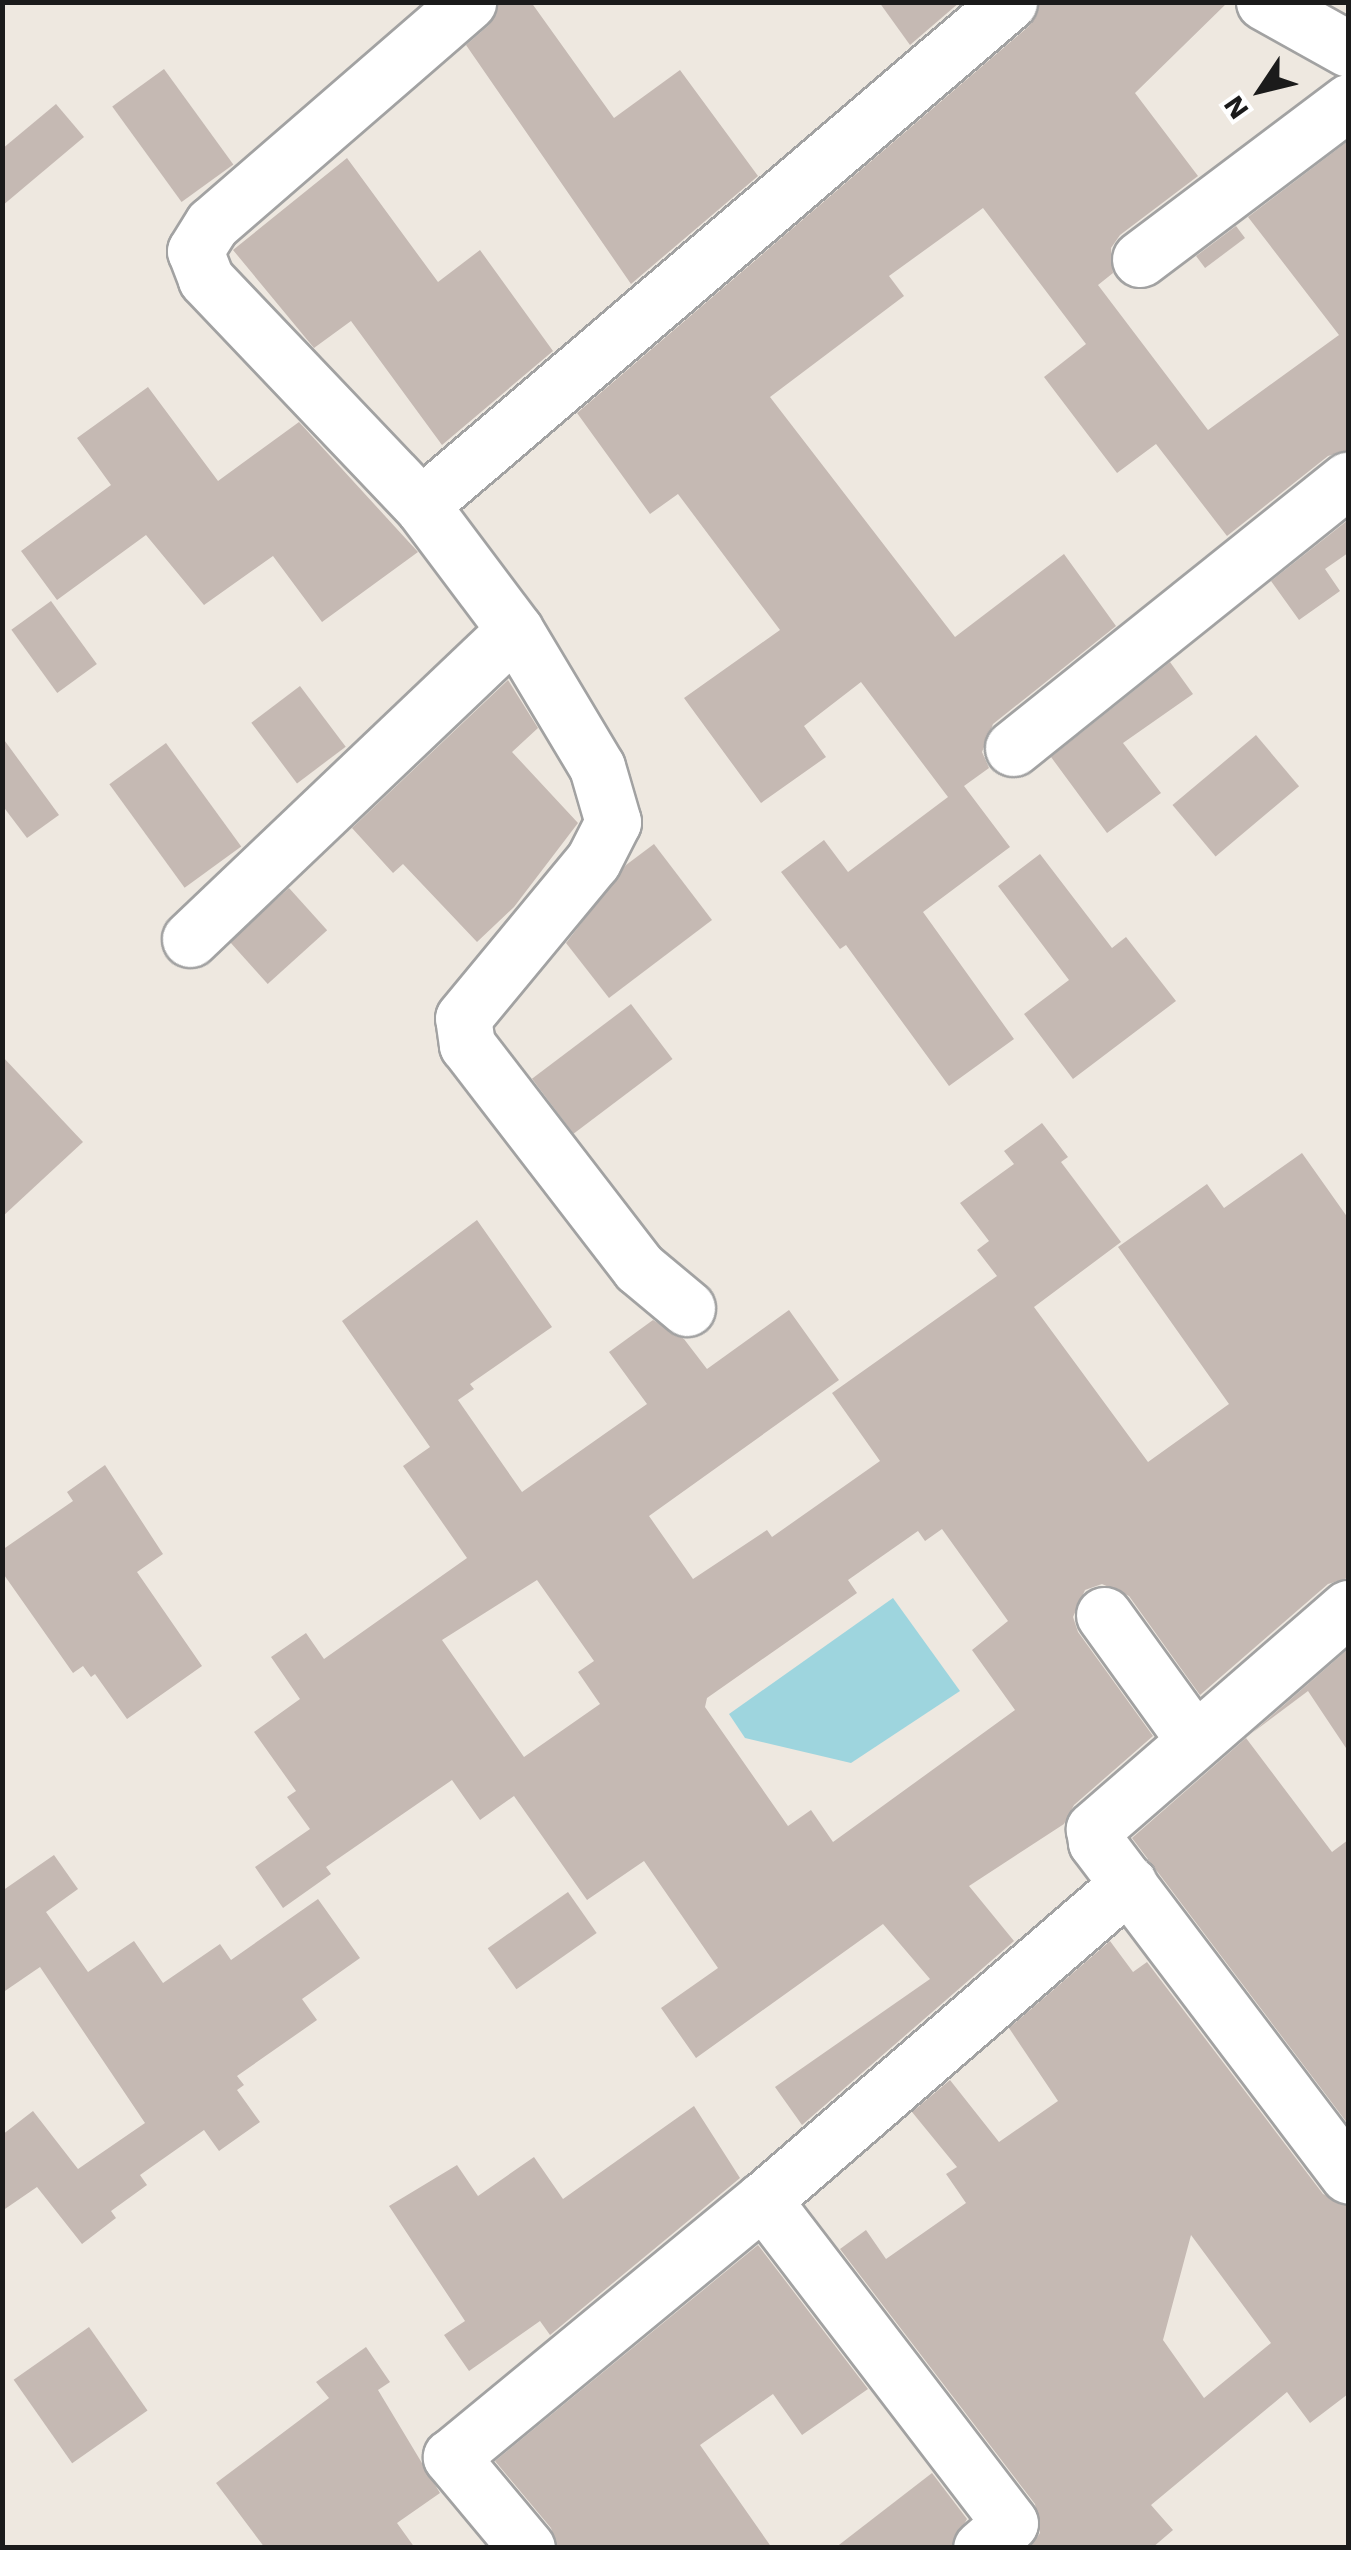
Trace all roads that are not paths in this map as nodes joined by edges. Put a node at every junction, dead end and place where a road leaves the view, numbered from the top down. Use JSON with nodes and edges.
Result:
{"nodes":[{"id":1,"x":468,"y":2,"type":"edge"},
{"id":2,"x":1008,"y":2,"type":"edge"},
{"id":3,"x":1264,"y":2,"type":"edge"},
{"id":4,"x":1348,"y":49,"type":"edge"},
{"id":5,"x":1348,"y":102,"type":"edge"},
{"id":6,"x":1140,"y":259,"type":"dead end"},
{"id":7,"x":1348,"y":480,"type":"edge"},
{"id":8,"x":421,"y":505,"type":"junction"},
{"id":9,"x":515,"y":630,"type":"junction"},
{"id":10,"x":1012,"y":748,"type":"dead end"},
{"id":11,"x":190,"y":939,"type":"dead end"},
{"id":12,"x":688,"y":1308,"type":"dead end"},
{"id":13,"x":1348,"y":1608,"type":"edge"},
{"id":14,"x":1104,"y":1615,"type":"dead end"},
{"id":15,"x":1194,"y":1740,"type":"junction"},
{"id":16,"x":1129,"y":1883,"type":"junction"},
{"id":17,"x":1348,"y":2176,"type":"edge"},
{"id":18,"x":763,"y":2200,"type":"junction"},
{"id":19,"x":527,"y":2548,"type":"edge"},
{"id":20,"x":982,"y":2548,"type":"edge"}],
"edges":[{"from":1,"to":8,"type":"street"},
{"from":2,"to":8,"type":"street"},
{"from":3,"to":4,"type":"street"},
{"from":5,"to":6,"type":"street"},
{"from":7,"to":10,"type":"street"},
{"from":8,"to":9,"type":"street"},
{"from":9,"to":11,"type":"street"},
{"from":9,"to":12,"type":"street"},
{"from":13,"to":15,"type":"street"},
{"from":14,"to":15,"type":"street"},
{"from":15,"to":16,"type":"street"},
{"from":16,"to":17,"type":"street"},
{"from":16,"to":18,"type":"street"},
{"from":18,"to":19,"type":"street"},
{"from":18,"to":20,"type":"street"}]}
